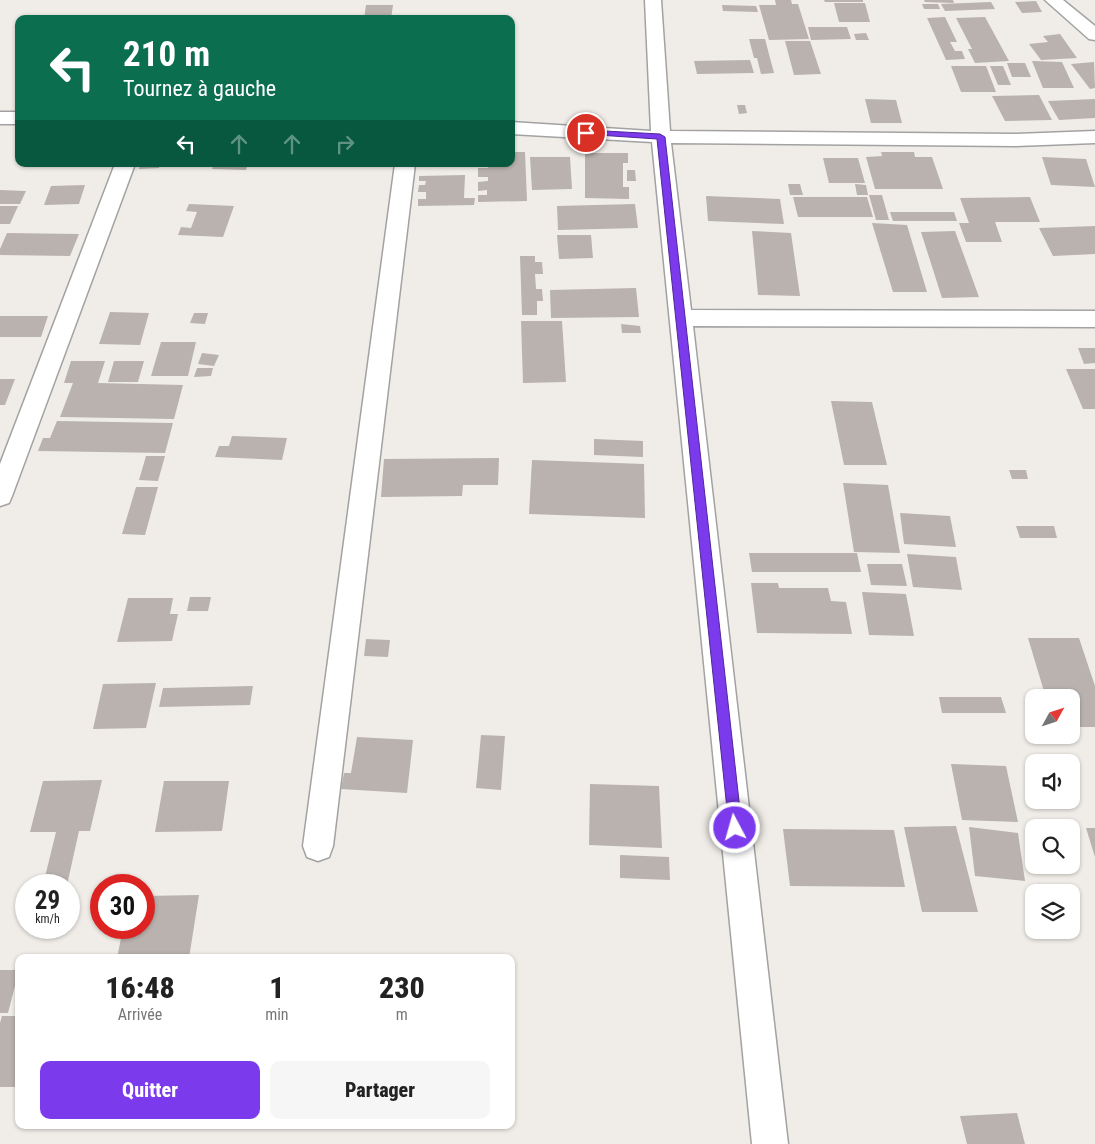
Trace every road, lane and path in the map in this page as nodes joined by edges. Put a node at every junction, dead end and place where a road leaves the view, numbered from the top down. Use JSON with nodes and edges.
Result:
{"nodes":[{"id":1,"x":652,"y":0,"type":"edge"},
{"id":2,"x":1053,"y":0,"type":"edge"},
{"id":3,"x":1095,"y":35,"type":"edge"},
{"id":4,"x":0,"y":118,"type":"edge"},
{"id":5,"x":15,"y":118,"type":"edge"},
{"id":6,"x":515,"y":128,"type":"edge"},
{"id":7,"x":660,"y":137,"type":"junction"},
{"id":8,"x":1095,"y":137,"type":"edge"},
{"id":9,"x":123,"y":167,"type":"edge"},
{"id":10,"x":406,"y":167,"type":"edge"},
{"id":11,"x":681,"y":318,"type":"junction"},
{"id":12,"x":1095,"y":319,"type":"edge"},
{"id":13,"x":0,"y":496,"type":"edge"},
{"id":14,"x":318,"y":846,"type":"dead end"},
{"id":15,"x":770,"y":1144,"type":"edge"}],
"edges":[{"from":1,"to":7,"type":"street"},
{"from":2,"to":3,"type":"street"},
{"from":4,"to":5,"type":"street"},
{"from":6,"to":7,"type":"street"},
{"from":7,"to":8,"type":"street"},
{"from":7,"to":11,"type":"street"},
{"from":9,"to":13,"type":"street"},
{"from":10,"to":14,"type":"street"},
{"from":11,"to":12,"type":"street"},
{"from":11,"to":15,"type":"street"}]}
